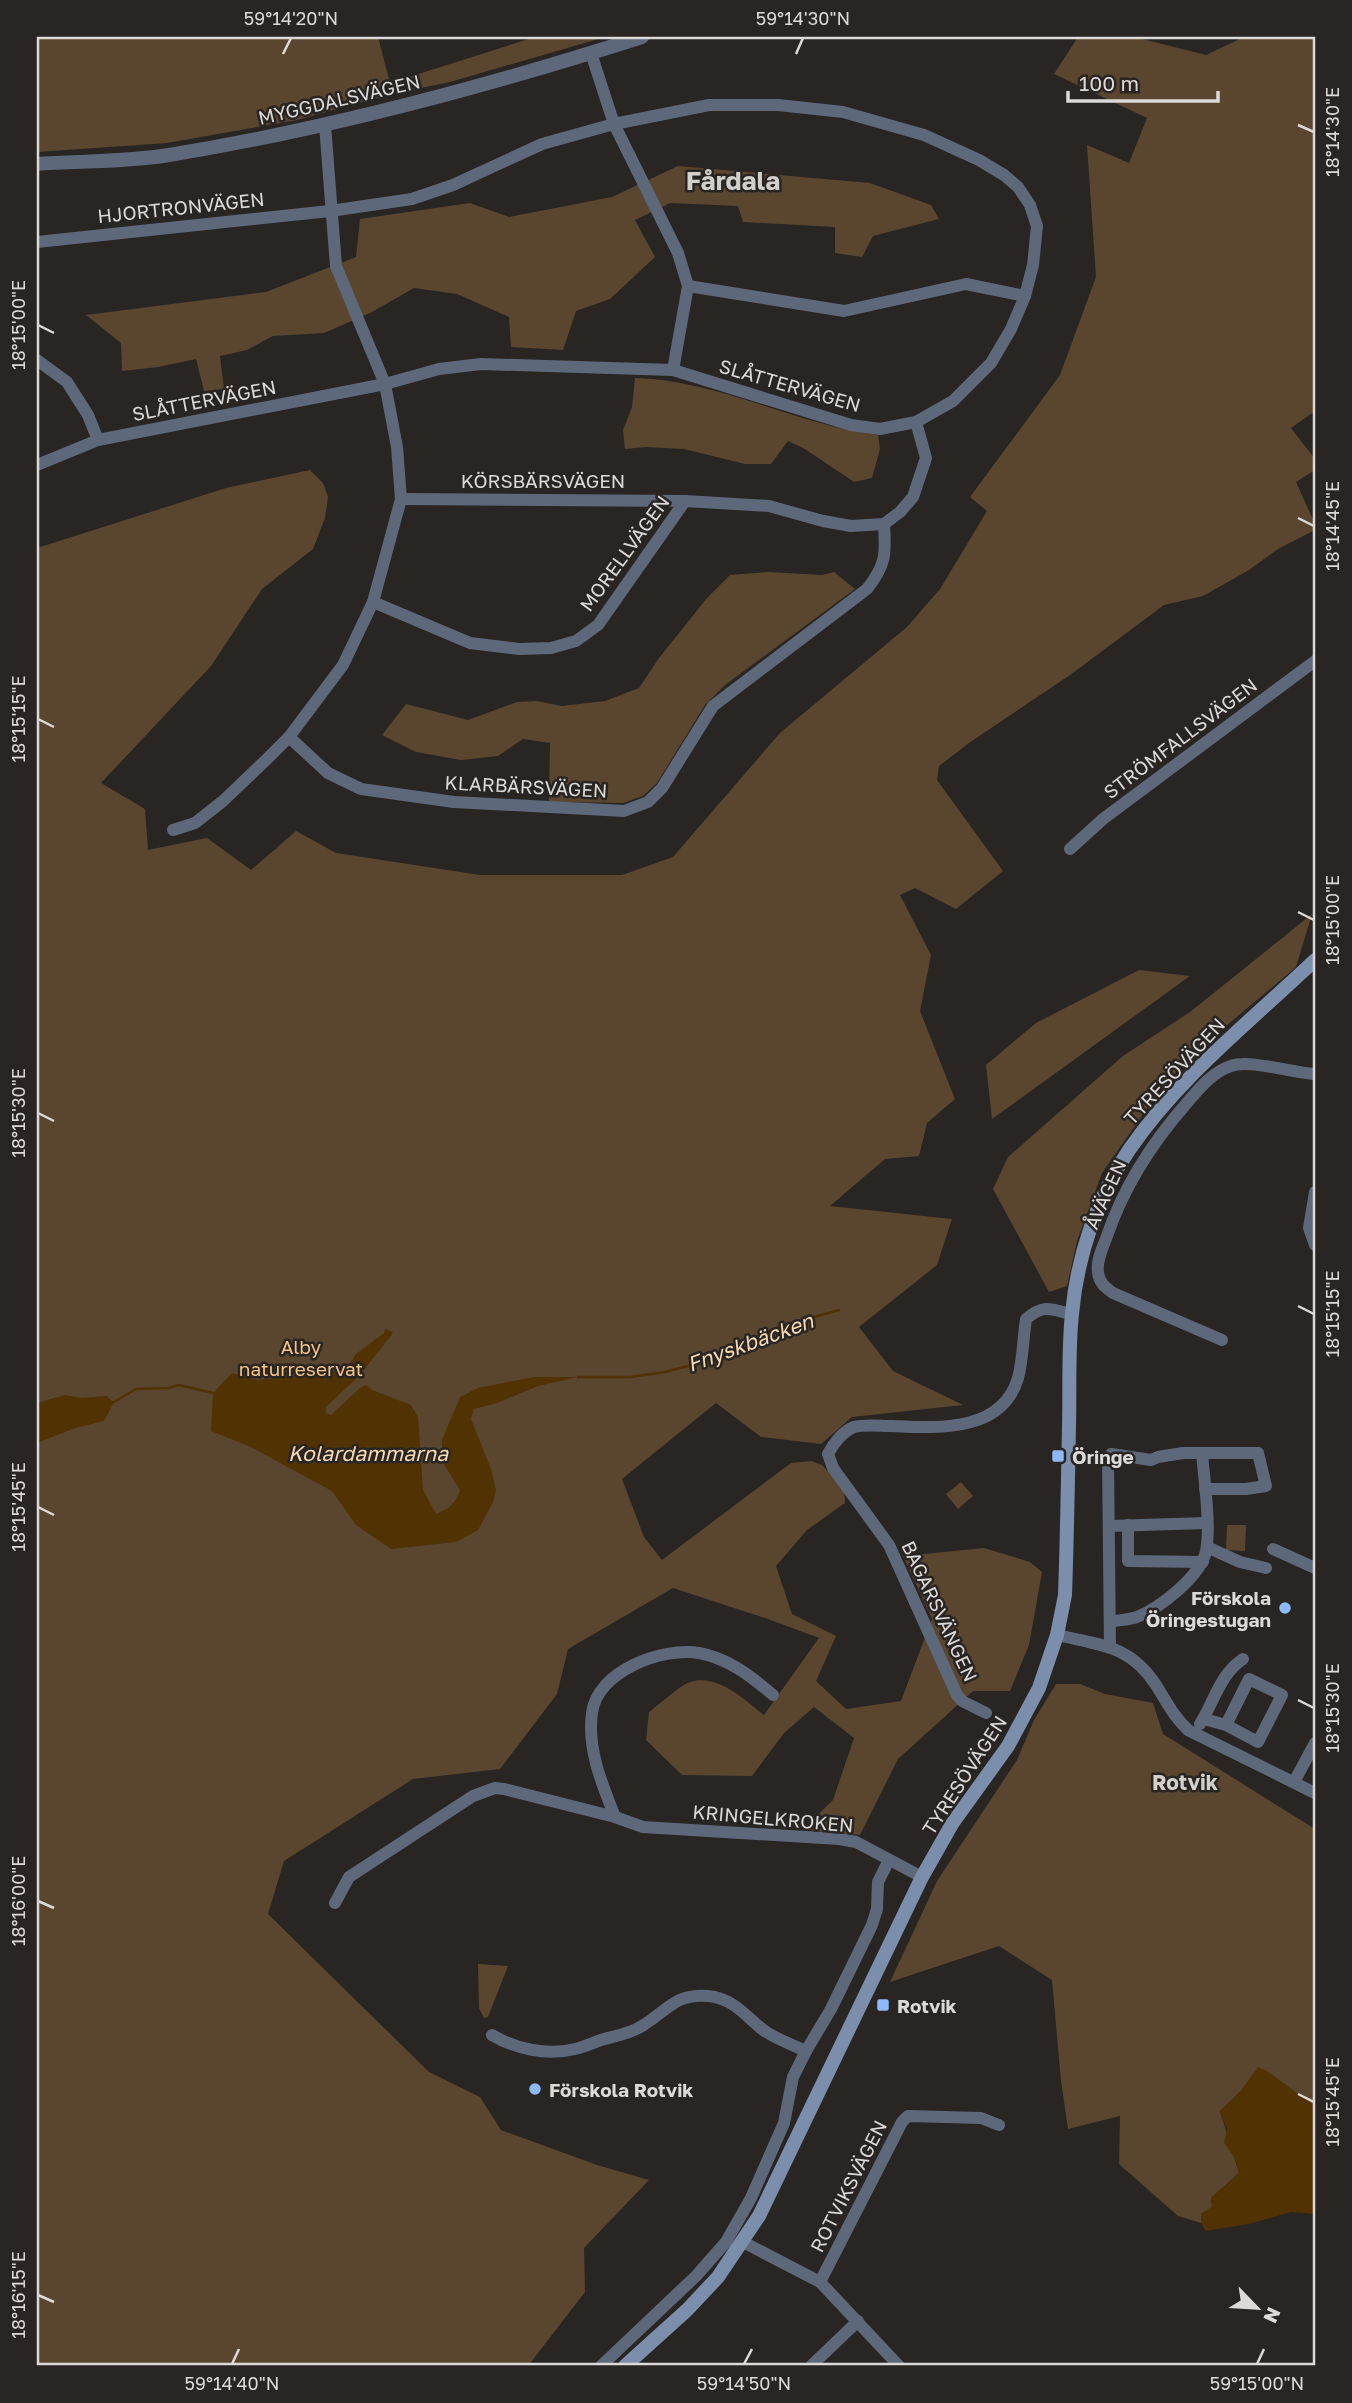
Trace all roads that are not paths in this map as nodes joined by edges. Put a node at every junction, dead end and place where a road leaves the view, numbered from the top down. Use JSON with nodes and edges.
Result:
{"nodes":[{"id":1,"x":642,"y":37,"type":"edge"},
{"id":2,"x":591,"y":53,"type":"junction"},
{"id":3,"x":614,"y":124,"type":"junction"},
{"id":4,"x":325,"y":125,"type":"junction"},
{"id":5,"x":37,"y":164,"type":"edge"},
{"id":6,"x":330,"y":211,"type":"junction"},
{"id":7,"x":37,"y":242,"type":"edge"},
{"id":8,"x":688,"y":286,"type":"junction"},
{"id":9,"x":1025,"y":296,"type":"junction"},
{"id":10,"x":37,"y":360,"type":"edge"},
{"id":11,"x":673,"y":370,"type":"junction"},
{"id":12,"x":385,"y":384,"type":"junction"},
{"id":13,"x":916,"y":422,"type":"junction"},
{"id":14,"x":98,"y":440,"type":"junction"},
{"id":15,"x":37,"y":465,"type":"edge"},
{"id":16,"x":401,"y":499,"type":"junction"},
{"id":17,"x":685,"y":501,"type":"junction"},
{"id":18,"x":884,"y":524,"type":"junction"},
{"id":19,"x":373,"y":602,"type":"junction"},
{"id":20,"x":1315,"y":661,"type":"edge"},
{"id":21,"x":289,"y":737,"type":"junction"},
{"id":22,"x":173,"y":830,"type":"dead end"},
{"id":23,"x":1070,"y":849,"type":"dead end"},
{"id":24,"x":1315,"y":960,"type":"edge"},
{"id":25,"x":1315,"y":967,"type":"edge"},
{"id":26,"x":1289,"y":985,"type":"junction"},
{"id":27,"x":1315,"y":1074,"type":"edge"},
{"id":28,"x":1315,"y":1192,"type":"edge"},
{"id":29,"x":1315,"y":1245,"type":"edge"},
{"id":30,"x":1072,"y":1314,"type":"junction"},
{"id":31,"x":1222,"y":1340,"type":"dead end"},
{"id":32,"x":1202,"y":1452,"type":"junction"},
{"id":33,"x":1266,"y":1486,"type":"junction"},
{"id":34,"x":1281,"y":1486,"type":"dead end"},
{"id":35,"x":1205,"y":1489,"type":"junction"},
{"id":36,"x":1206,"y":1523,"type":"junction"},
{"id":37,"x":1109,"y":1525,"type":"junction"},
{"id":38,"x":1128,"y":1525,"type":"junction"},
{"id":39,"x":1207,"y":1546,"type":"junction"},
{"id":40,"x":1273,"y":1549,"type":"dead end"},
{"id":41,"x":1203,"y":1562,"type":"junction"},
{"id":42,"x":1266,"y":1568,"type":"dead end"},
{"id":43,"x":1315,"y":1568,"type":"edge"},
{"id":44,"x":1110,"y":1622,"type":"junction"},
{"id":45,"x":1057,"y":1635,"type":"junction"},
{"id":46,"x":1110,"y":1647,"type":"junction"},
{"id":47,"x":1243,"y":1659,"type":"dead end"},
{"id":48,"x":773,"y":1695,"type":"dead end"},
{"id":49,"x":986,"y":1713,"type":"dead end"},
{"id":50,"x":1203,"y":1719,"type":"junction"},
{"id":51,"x":1226,"y":1725,"type":"junction"},
{"id":52,"x":1194,"y":1733,"type":"junction"},
{"id":53,"x":1315,"y":1743,"type":"edge"},
{"id":54,"x":1294,"y":1782,"type":"junction"},
{"id":55,"x":1315,"y":1793,"type":"edge"},
{"id":56,"x":615,"y":1817,"type":"junction"},
{"id":57,"x":889,"y":1860,"type":"junction"},
{"id":58,"x":922,"y":1877,"type":"junction"},
{"id":59,"x":335,"y":1903,"type":"dead end"},
{"id":60,"x":492,"y":2035,"type":"dead end"},
{"id":61,"x":806,"y":2051,"type":"junction"},
{"id":62,"x":999,"y":2125,"type":"dead end"},
{"id":63,"x":744,"y":2242,"type":"junction"},
{"id":64,"x":820,"y":2282,"type":"junction"},
{"id":65,"x":858,"y":2321,"type":"junction"},
{"id":66,"x":601,"y":2366,"type":"edge"},
{"id":67,"x":625,"y":2366,"type":"edge"},
{"id":68,"x":811,"y":2366,"type":"edge"},
{"id":69,"x":899,"y":2366,"type":"edge"}],
"edges":[{"from":1,"to":2,"type":"street","name":"MYGGDALSVÄGEN"},
{"from":2,"to":3,"type":"street"},
{"from":2,"to":4,"type":"street","name":"MYGGDALSVÄGEN"},
{"from":3,"to":6,"type":"street","name":"SLÅTTERVÄGEN"},
{"from":3,"to":8,"type":"street"},
{"from":3,"to":9,"type":"street","name":"SLÅTTERVÄGEN"},
{"from":4,"to":5,"type":"street","name":"MYGGDALSVÄGEN"},
{"from":4,"to":6,"type":"street"},
{"from":6,"to":7,"type":"street","name":"HJORTRONVÄGEN"},
{"from":6,"to":12,"type":"street"},
{"from":8,"to":9,"type":"street"},
{"from":8,"to":11,"type":"street"},
{"from":9,"to":13,"type":"street","name":"SLÅTTERVÄGEN"},
{"from":10,"to":14,"type":"street"},
{"from":11,"to":12,"type":"street","name":"SLÅTTERVÄGEN"},
{"from":11,"to":13,"type":"street","name":"SLÅTTERVÄGEN"},
{"from":12,"to":14,"type":"street","name":"SLÅTTERVÄGEN"},
{"from":12,"to":16,"type":"street"},
{"from":13,"to":18,"type":"street"},
{"from":14,"to":15,"type":"street","name":"SLÅTTERVÄGEN"},
{"from":16,"to":17,"type":"street","name":"KÖRSBÄRSVÄGEN"},
{"from":16,"to":19,"type":"street"},
{"from":17,"to":18,"type":"street","name":"MORELLVÄGEN"},
{"from":17,"to":19,"type":"street","name":"MORELLVÄGEN"},
{"from":18,"to":21,"type":"street","name":"KLARBÄRSVÄGEN"},
{"from":19,"to":21,"type":"street"},
{"from":20,"to":23,"type":"street","name":"STRÖMFALLSVÄGEN"},
{"from":21,"to":22,"type":"street"},
{"from":24,"to":26,"type":"main road","name":"TYRESÖVÄGEN"},
{"from":25,"to":26,"type":"main road","name":"TYRESÖVÄGEN"},
{"from":26,"to":30,"type":"main road","name":"TYRESÖVÄGEN"},
{"from":27,"to":31,"type":"street","name":"ÅVÄGEN"},
{"from":28,"to":29,"type":"street"},
{"from":30,"to":45,"type":"main road","name":"TYRESÖVÄGEN"},
{"from":30,"to":49,"type":"street","name":"BAGARSVÄNGEN"},
{"from":32,"to":33,"type":"street"},
{"from":32,"to":35,"type":"street"},
{"from":32,"to":37,"type":"street"},
{"from":33,"to":34,"type":"street"},
{"from":33,"to":35,"type":"street"},
{"from":35,"to":36,"type":"street"},
{"from":36,"to":38,"type":"street"},
{"from":36,"to":39,"type":"street"},
{"from":37,"to":38,"type":"street"},
{"from":37,"to":44,"type":"street"},
{"from":38,"to":41,"type":"street"},
{"from":39,"to":41,"type":"street"},
{"from":39,"to":42,"type":"street"},
{"from":40,"to":43,"type":"street"},
{"from":41,"to":44,"type":"street"},
{"from":44,"to":46,"type":"street"},
{"from":45,"to":46,"type":"street"},
{"from":45,"to":58,"type":"main road","name":"TYRESÖVÄGEN"},
{"from":46,"to":52,"type":"street"},
{"from":47,"to":50,"type":"street"},
{"from":48,"to":56,"type":"street"},
{"from":50,"to":51,"type":"street"},
{"from":50,"to":52,"type":"street"},
{"from":51,"to":51,"type":"street"},
{"from":52,"to":54,"type":"street"},
{"from":53,"to":54,"type":"street"},
{"from":54,"to":55,"type":"street"},
{"from":56,"to":57,"type":"street","name":"KRINGELKROKEN"},
{"from":56,"to":59,"type":"street","name":"KRINGELKROKEN"},
{"from":57,"to":58,"type":"street","name":"KRINGELKROKEN"},
{"from":57,"to":61,"type":"street"},
{"from":58,"to":63,"type":"main road","name":"TYRESÖVÄGEN"},
{"from":60,"to":61,"type":"street"},
{"from":61,"to":66,"type":"street"},
{"from":62,"to":64,"type":"street","name":"ROTVIKSVÄGEN"},
{"from":63,"to":64,"type":"street"},
{"from":63,"to":67,"type":"main road","name":"TYRESÖVÄGEN"},
{"from":64,"to":65,"type":"street"},
{"from":65,"to":68,"type":"street"},
{"from":65,"to":69,"type":"street"}]}
